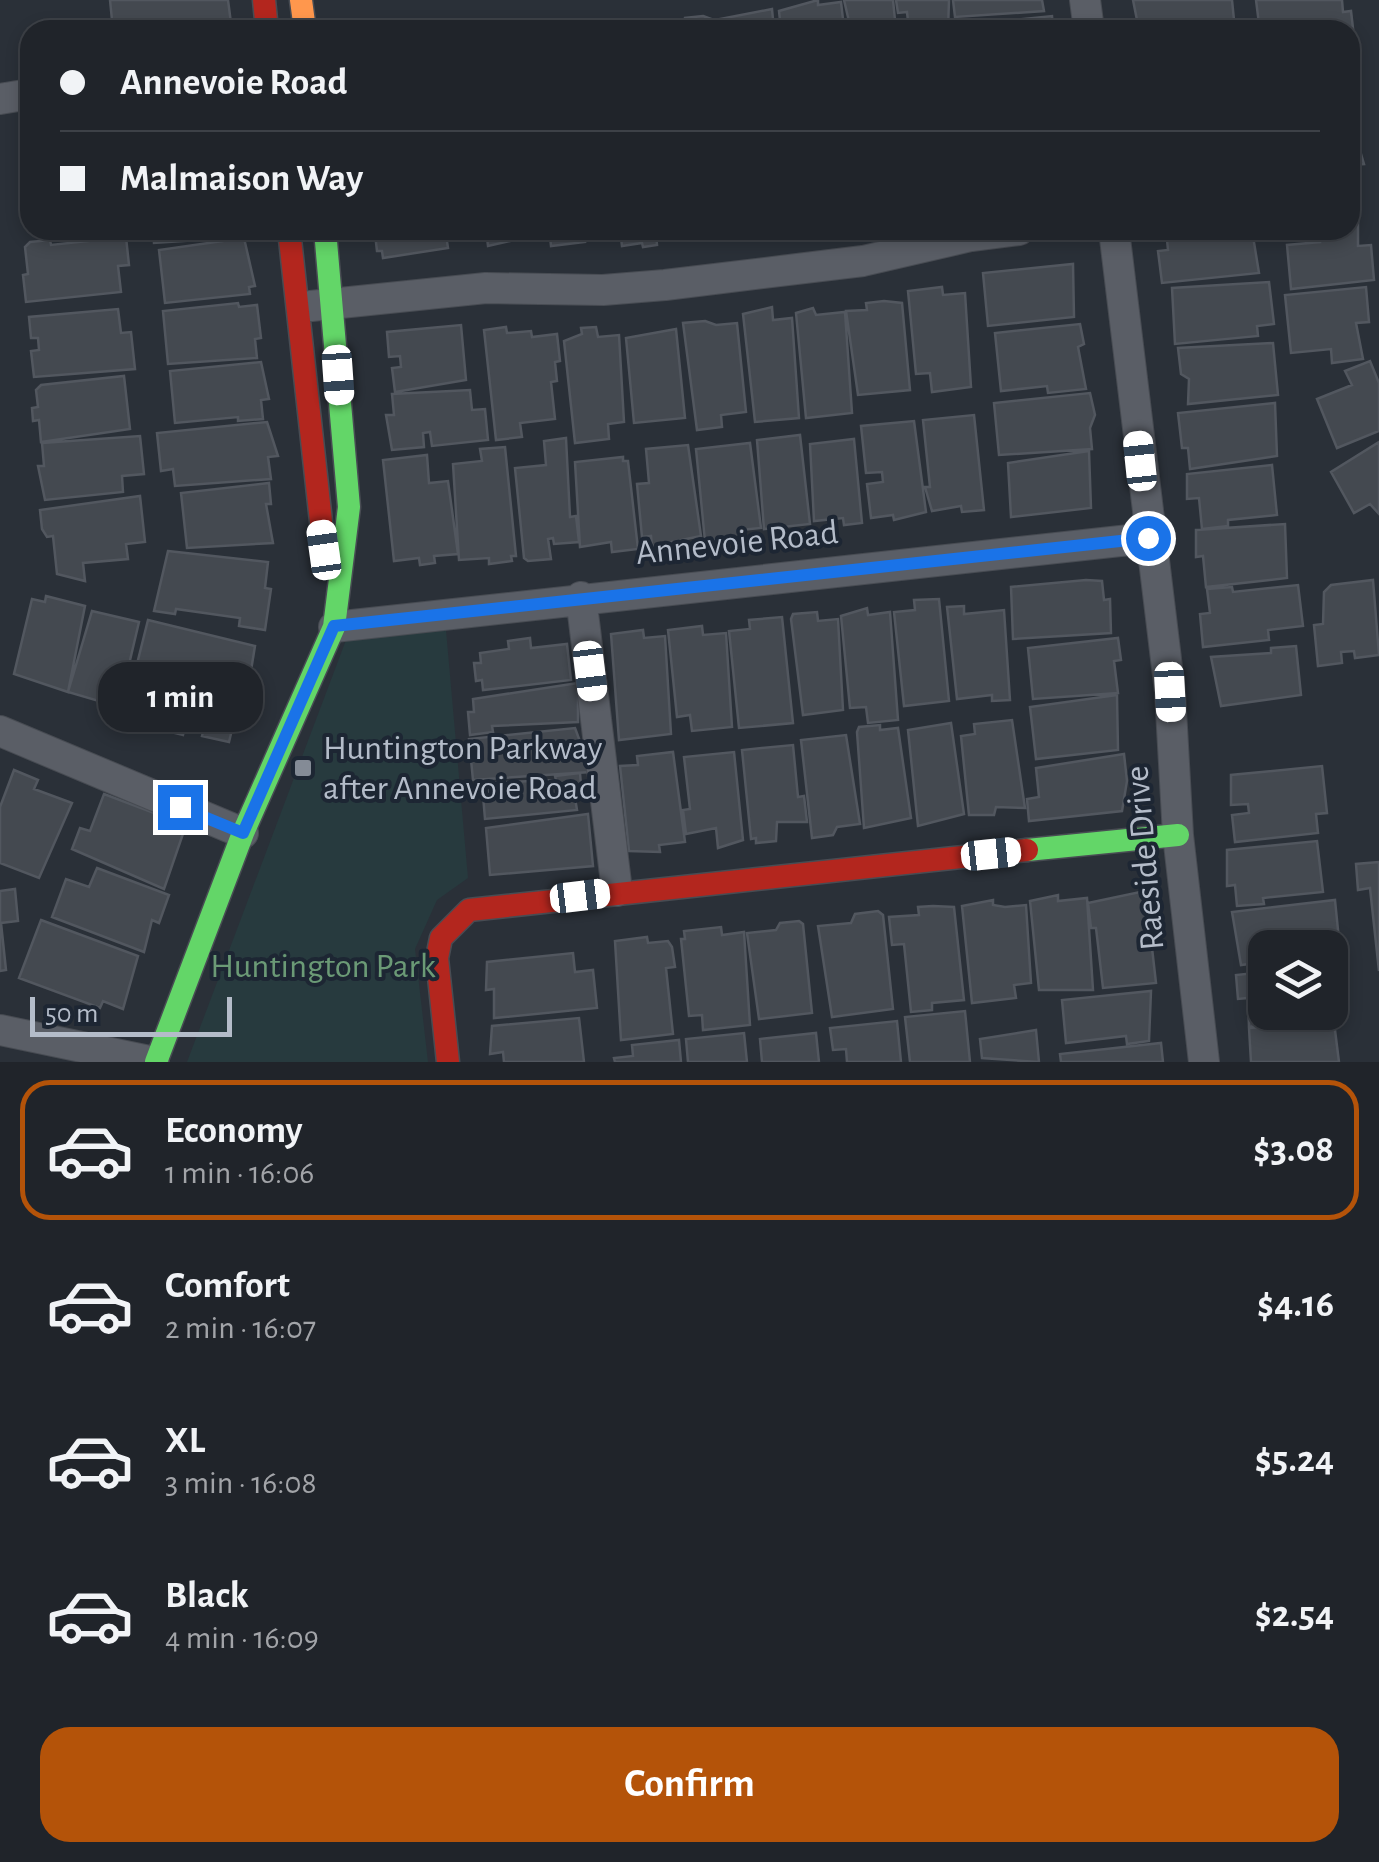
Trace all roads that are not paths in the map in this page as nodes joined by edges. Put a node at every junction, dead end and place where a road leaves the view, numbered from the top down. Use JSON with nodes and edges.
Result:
{"nodes":[{"id":1,"x":291,"y":240,"type":"edge"},
{"id":2,"x":326,"y":240,"type":"edge"},
{"id":3,"x":969,"y":240,"type":"edge"},
{"id":4,"x":1115,"y":240,"type":"edge"},
{"id":5,"x":332,"y":302,"type":"junction"},
{"id":6,"x":298,"y":308,"type":"junction"},
{"id":7,"x":1148,"y":538,"type":"junction"},
{"id":8,"x":581,"y":598,"type":"junction"},
{"id":9,"x":334,"y":626,"type":"junction"},
{"id":10,"x":0,"y":732,"type":"edge"},
{"id":11,"x":243,"y":833,"type":"junction"},
{"id":12,"x":1178,"y":835,"type":"junction"},
{"id":13,"x":617,"y":891,"type":"junction"},
{"id":14,"x":0,"y":1030,"type":"edge"},
{"id":15,"x":155,"y":1062,"type":"edge"},
{"id":16,"x":448,"y":1062,"type":"edge"},
{"id":17,"x":1204,"y":1062,"type":"edge"}],
"edges":[{"from":1,"to":6,"type":"street"},
{"from":2,"to":5,"type":"street"},
{"from":3,"to":5,"type":"street"},
{"from":4,"to":7,"type":"street","name":"Raeside Drive"},
{"from":5,"to":6,"type":"street"},
{"from":5,"to":9,"type":"street"},
{"from":6,"to":9,"type":"street"},
{"from":7,"to":8,"type":"street","name":"Annevoie Road"},
{"from":7,"to":12,"type":"street","name":"Raeside Drive"},
{"from":8,"to":9,"type":"street","name":"Annevoie Road"},
{"from":8,"to":13,"type":"street"},
{"from":9,"to":11,"type":"street"},
{"from":10,"to":11,"type":"street"},
{"from":11,"to":15,"type":"street"},
{"from":12,"to":13,"type":"street"},
{"from":12,"to":17,"type":"street","name":"Raeside Drive"},
{"from":13,"to":16,"type":"street"},
{"from":14,"to":15,"type":"street"}]}
